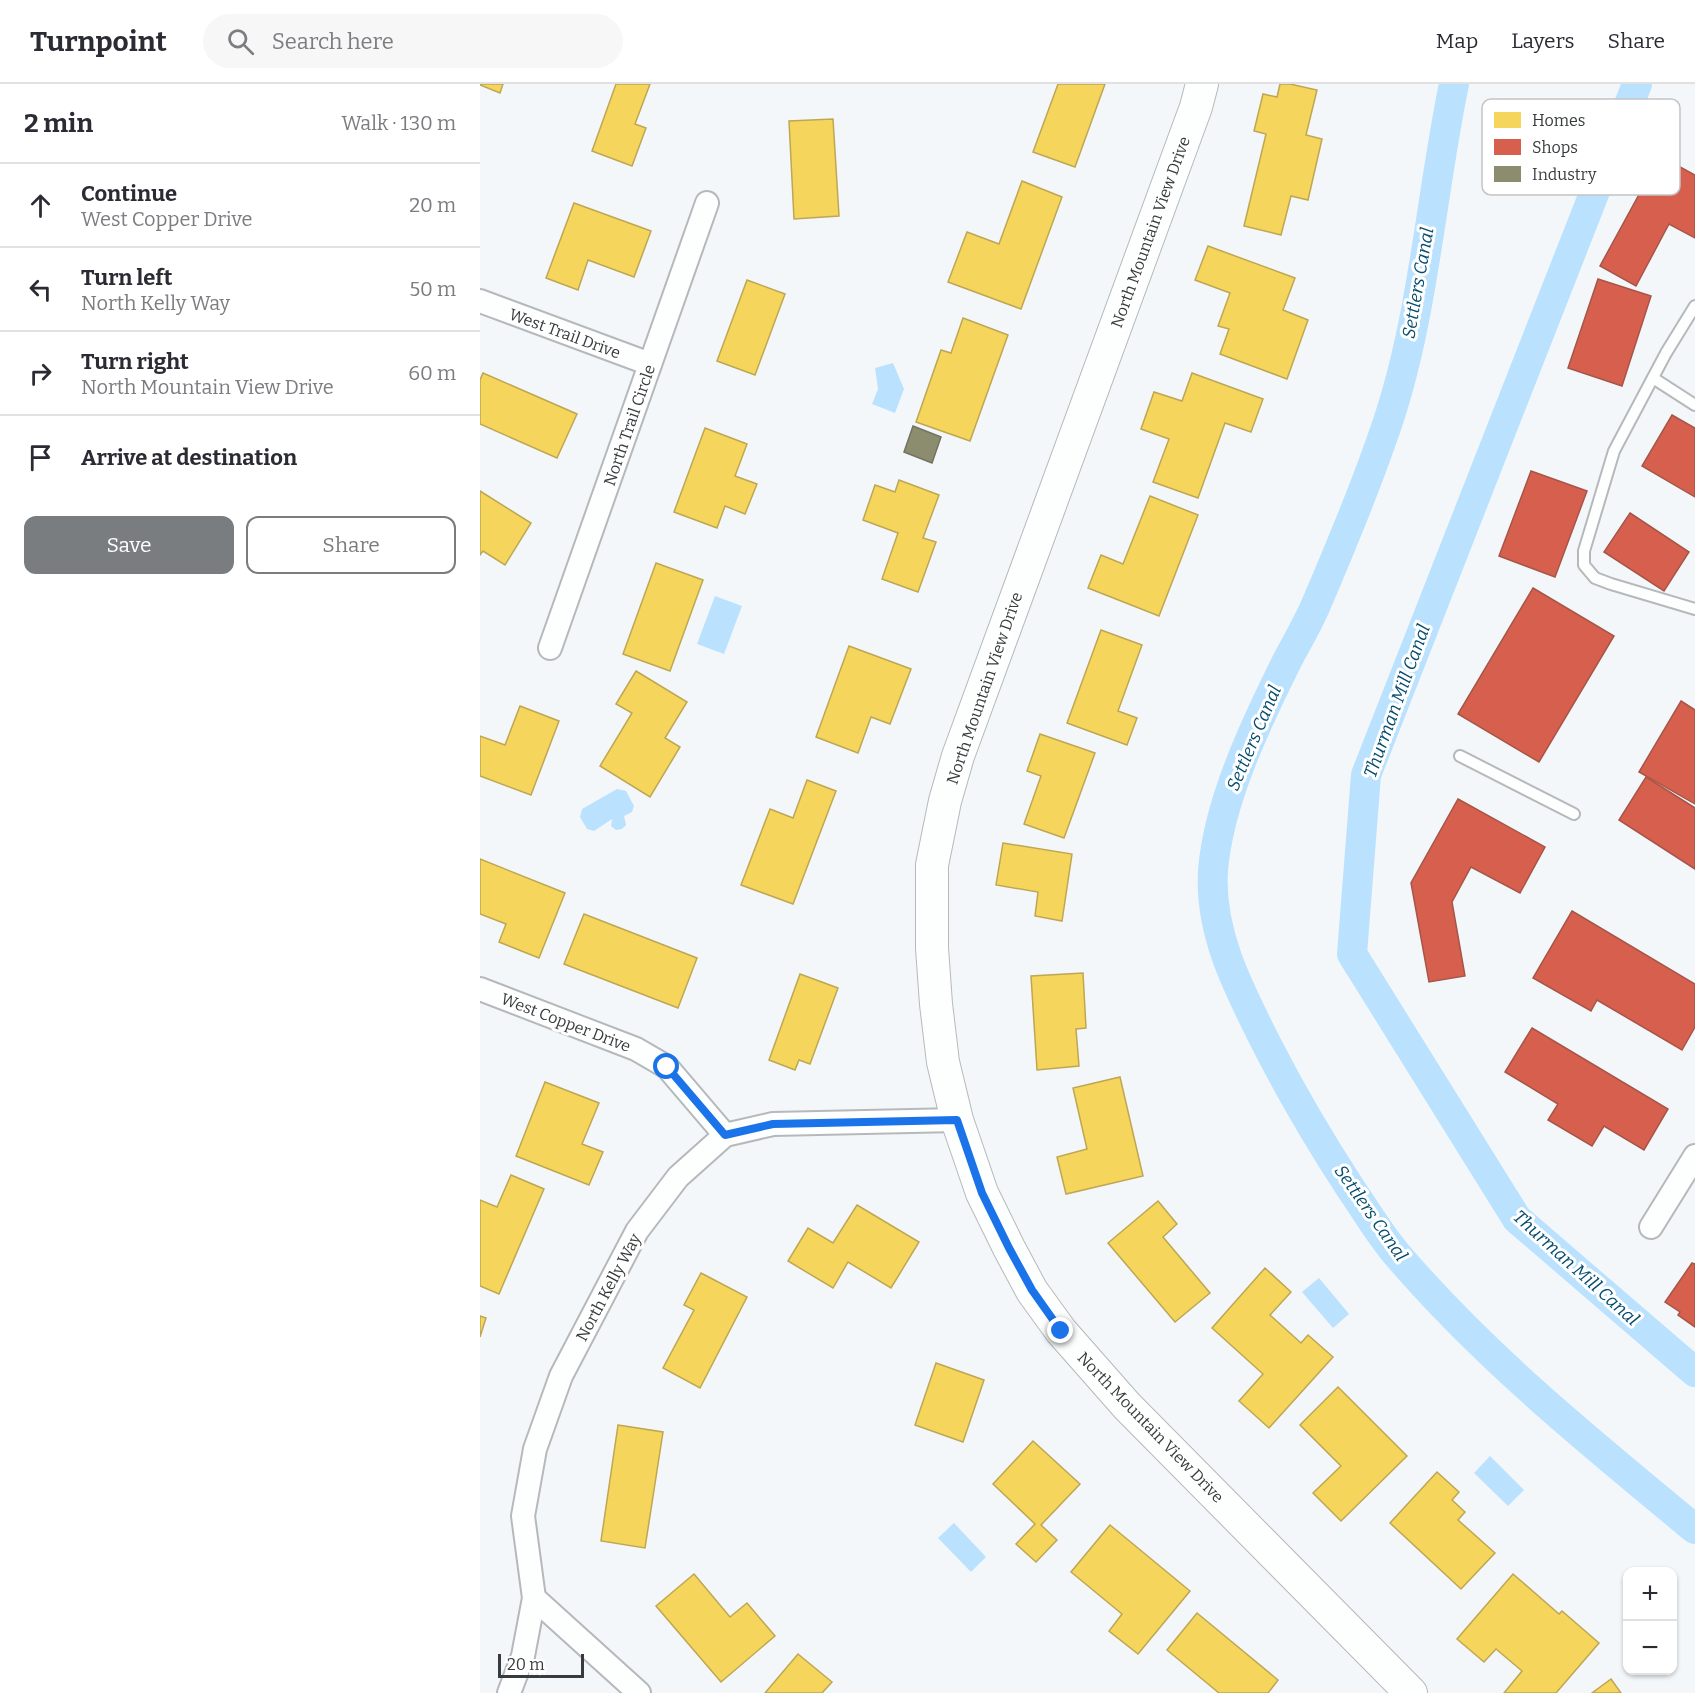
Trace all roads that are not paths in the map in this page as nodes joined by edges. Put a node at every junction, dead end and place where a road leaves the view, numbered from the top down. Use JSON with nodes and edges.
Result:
{"nodes":[{"id":1,"x":1202,"y":84,"type":"edge"},
{"id":2,"x":707,"y":202,"type":"dead end"},
{"id":3,"x":480,"y":301,"type":"edge"},
{"id":4,"x":1695,"y":306,"type":"edge"},
{"id":5,"x":650,"y":364,"type":"junction"},
{"id":6,"x":1653,"y":378,"type":"junction"},
{"id":7,"x":1695,"y":405,"type":"edge"},
{"id":8,"x":1695,"y":609,"type":"edge"},
{"id":9,"x":550,"y":648,"type":"dead end"},
{"id":10,"x":1460,"y":756,"type":"dead end"},
{"id":11,"x":1574,"y":814,"type":"dead end"},
{"id":12,"x":480,"y":989,"type":"edge"},
{"id":13,"x":957,"y":1120,"type":"junction"},
{"id":14,"x":725,"y":1135,"type":"junction"},
{"id":15,"x":1695,"y":1156,"type":"edge"},
{"id":16,"x":1651,"y":1227,"type":"dead end"},
{"id":17,"x":534,"y":1598,"type":"junction"},
{"id":18,"x":509,"y":1693,"type":"edge"},
{"id":19,"x":639,"y":1693,"type":"edge"},
{"id":20,"x":1412,"y":1693,"type":"edge"}],
"edges":[{"from":1,"to":13,"type":"street","name":"North Mountain View Drive"},
{"from":2,"to":5,"type":"street","name":"North Trail Circle"},
{"from":3,"to":5,"type":"street","name":"West Trail Drive"},
{"from":4,"to":6,"type":"lane"},
{"from":5,"to":9,"type":"street","name":"North Trail Circle"},
{"from":6,"to":7,"type":"lane"},
{"from":6,"to":8,"type":"lane"},
{"from":10,"to":11,"type":"lane"},
{"from":12,"to":14,"type":"street","name":"West Copper Drive"},
{"from":13,"to":14,"type":"street","name":"North Kelly Way"},
{"from":13,"to":20,"type":"street","name":"North Mountain View Drive"},
{"from":14,"to":17,"type":"street","name":"North Kelly Way"},
{"from":15,"to":16,"type":"street"},
{"from":17,"to":18,"type":"street","name":"North Kelly Way"},
{"from":17,"to":19,"type":"street"}]}
